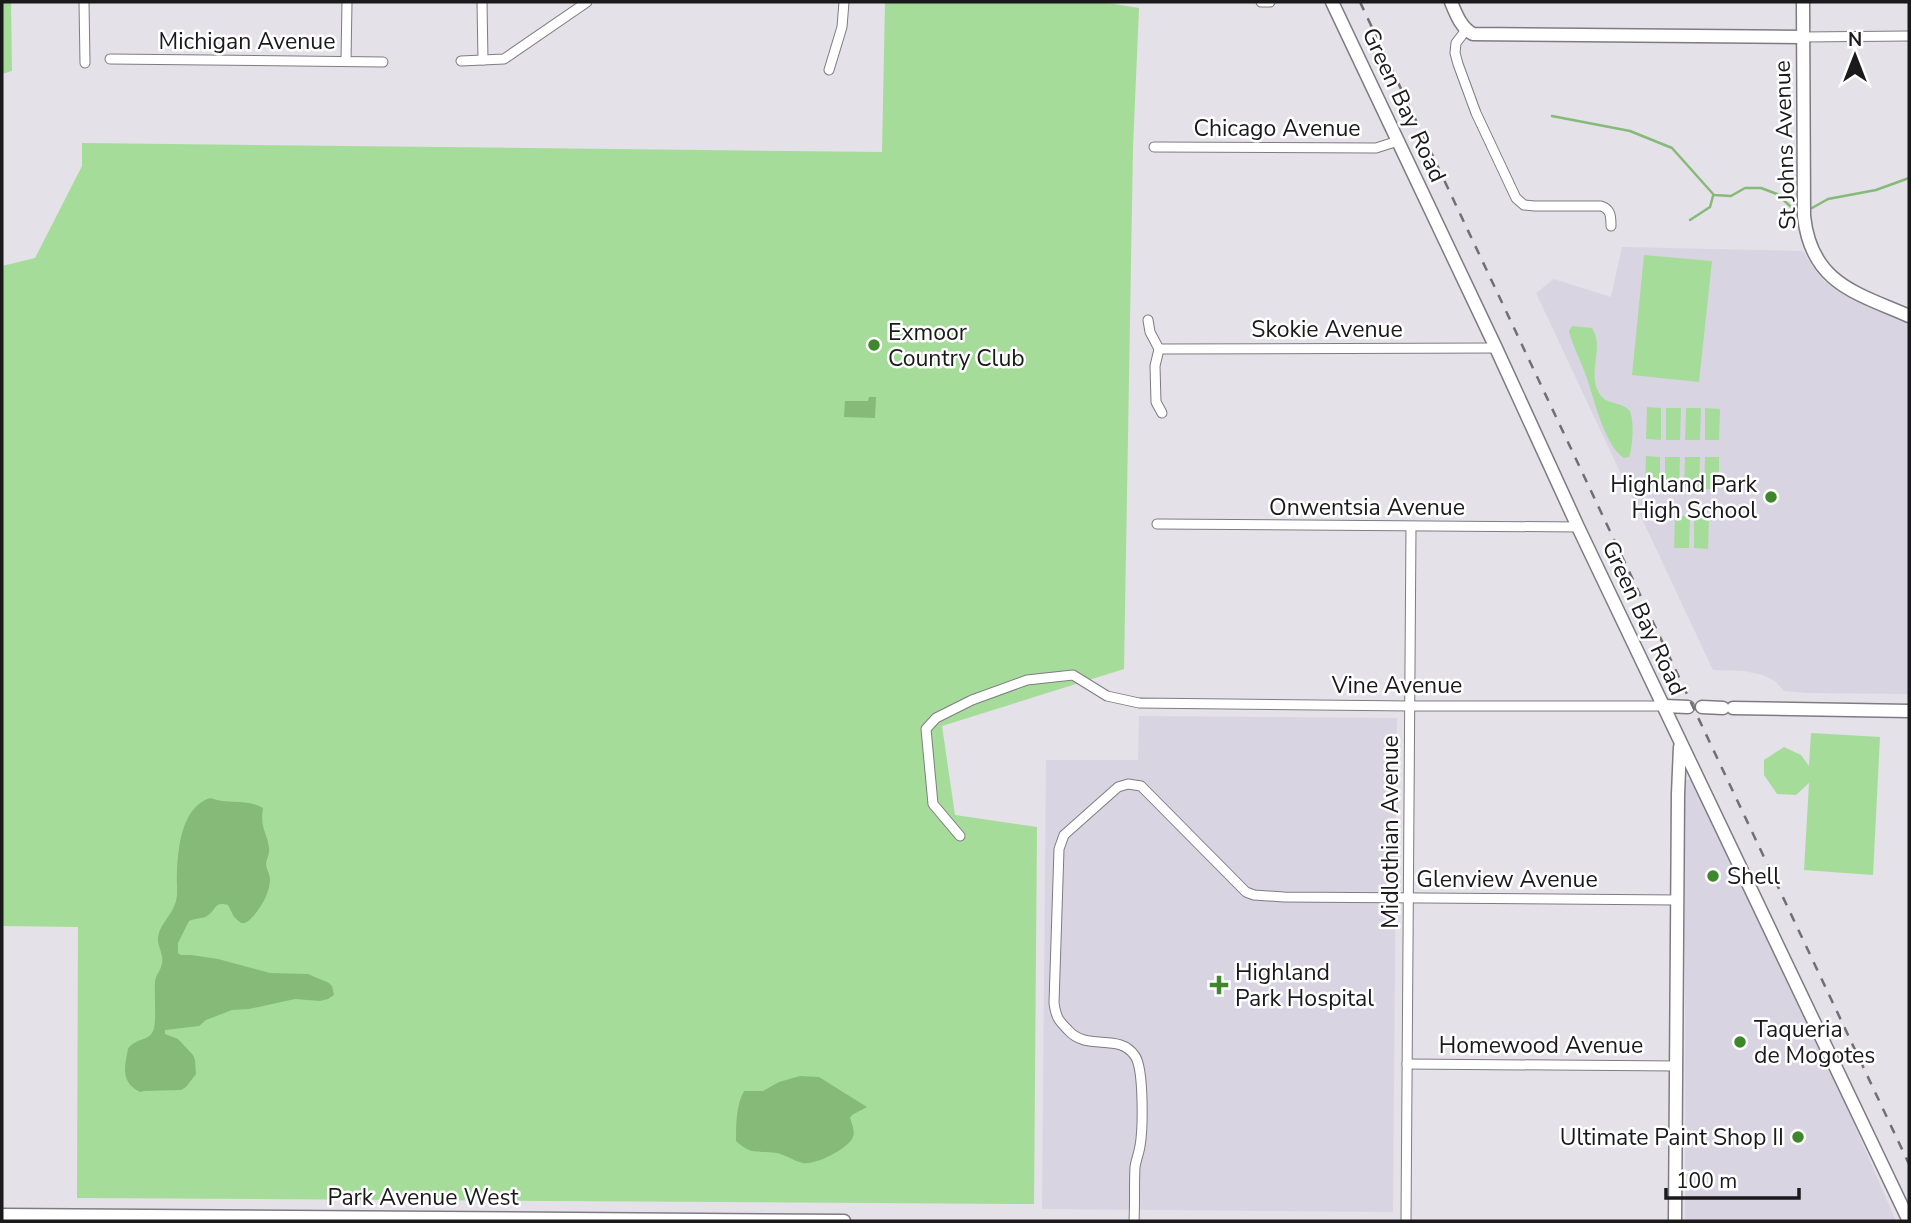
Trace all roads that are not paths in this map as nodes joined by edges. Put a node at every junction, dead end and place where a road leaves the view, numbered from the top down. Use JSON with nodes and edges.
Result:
{"nodes":[{"id":1,"x":84,"y":2,"type":"edge"},
{"id":2,"x":347,"y":2,"type":"edge"},
{"id":3,"x":482,"y":2,"type":"edge"},
{"id":4,"x":587,"y":2,"type":"edge"},
{"id":5,"x":844,"y":2,"type":"edge"},
{"id":6,"x":1261,"y":2,"type":"edge"},
{"id":7,"x":1270,"y":2,"type":"edge"},
{"id":8,"x":1332,"y":2,"type":"edge"},
{"id":9,"x":1451,"y":2,"type":"edge"},
{"id":10,"x":1803,"y":2,"type":"edge"},
{"id":11,"x":1466,"y":30,"type":"junction"},
{"id":12,"x":1909,"y":36,"type":"edge"},
{"id":13,"x":1803,"y":37,"type":"junction"},
{"id":14,"x":110,"y":60,"type":"dead end"},
{"id":15,"x":483,"y":60,"type":"junction"},
{"id":16,"x":346,"y":61,"type":"junction"},
{"id":17,"x":461,"y":61,"type":"dead end"},
{"id":18,"x":383,"y":62,"type":"dead end"},
{"id":19,"x":85,"y":63,"type":"dead end"},
{"id":20,"x":829,"y":70,"type":"dead end"},
{"id":21,"x":1398,"y":141,"type":"junction"},
{"id":22,"x":1154,"y":148,"type":"dead end"},
{"id":23,"x":1611,"y":226,"type":"dead end"},
{"id":24,"x":1909,"y":316,"type":"edge"},
{"id":25,"x":1148,"y":320,"type":"dead end"},
{"id":26,"x":1496,"y":348,"type":"junction"},
{"id":27,"x":1159,"y":349,"type":"junction"},
{"id":28,"x":1162,"y":413,"type":"dead end"},
{"id":29,"x":1157,"y":524,"type":"dead end"},
{"id":30,"x":1411,"y":527,"type":"junction"},
{"id":31,"x":1578,"y":527,"type":"junction"},
{"id":32,"x":1409,"y":706,"type":"junction"},
{"id":33,"x":1664,"y":706,"type":"junction"},
{"id":34,"x":1688,"y":707,"type":"dead end"},
{"id":35,"x":1702,"y":707,"type":"dead end"},
{"id":36,"x":1909,"y":711,"type":"edge"},
{"id":37,"x":1681,"y":743,"type":"junction"},
{"id":38,"x":960,"y":836,"type":"dead end"},
{"id":39,"x":1409,"y":898,"type":"junction"},
{"id":40,"x":1677,"y":900,"type":"junction"},
{"id":41,"x":1407,"y":1064,"type":"junction"},
{"id":42,"x":1676,"y":1066,"type":"junction"},
{"id":43,"x":2,"y":1215,"type":"edge"},
{"id":44,"x":605,"y":1220,"type":"edge"},
{"id":45,"x":844,"y":1221,"type":"edge"},
{"id":46,"x":1134,"y":1221,"type":"edge"},
{"id":47,"x":1406,"y":1221,"type":"edge"},
{"id":48,"x":1675,"y":1221,"type":"edge"},
{"id":49,"x":1909,"y":1221,"type":"edge"}],
"edges":[{"from":1,"to":19,"type":"street"},
{"from":2,"to":16,"type":"street"},
{"from":3,"to":15,"type":"street"},
{"from":4,"to":15,"type":"street"},
{"from":5,"to":20,"type":"street"},
{"from":6,"to":7,"type":"street"},
{"from":8,"to":21,"type":"street","name":"Green Bay Road"},
{"from":9,"to":11,"type":"street"},
{"from":10,"to":13,"type":"street","name":"St Johns Avenue"},
{"from":11,"to":13,"type":"street"},
{"from":11,"to":23,"type":"street"},
{"from":12,"to":13,"type":"street"},
{"from":13,"to":24,"type":"street","name":"St Johns Avenue"},
{"from":14,"to":16,"type":"street","name":"Michigan Avenue"},
{"from":15,"to":17,"type":"street"},
{"from":16,"to":18,"type":"street","name":"Michigan Avenue"},
{"from":21,"to":22,"type":"street","name":"Chicago Avenue"},
{"from":21,"to":26,"type":"street","name":"Green Bay Road"},
{"from":25,"to":27,"type":"street"},
{"from":26,"to":27,"type":"street","name":"Skokie Avenue"},
{"from":26,"to":31,"type":"street","name":"Green Bay Road"},
{"from":27,"to":28,"type":"street"},
{"from":29,"to":30,"type":"street","name":"Onwentsia Avenue"},
{"from":30,"to":31,"type":"street","name":"Onwentsia Avenue"},
{"from":30,"to":32,"type":"street","name":"Midlothian Avenue"},
{"from":31,"to":33,"type":"street","name":"Green Bay Road"},
{"from":32,"to":33,"type":"street","name":"Vine Avenue"},
{"from":32,"to":38,"type":"street","name":"Vine Avenue"},
{"from":32,"to":39,"type":"street","name":"Midlothian Avenue"},
{"from":33,"to":34,"type":"street","name":"Vine Avenue"},
{"from":33,"to":37,"type":"street","name":"Green Bay Road"},
{"from":35,"to":36,"type":"street"},
{"from":37,"to":40,"type":"street","name":"Green Bay Road"},
{"from":37,"to":49,"type":"street"},
{"from":39,"to":40,"type":"street","name":"Glenview Avenue"},
{"from":39,"to":41,"type":"street","name":"Midlothian Avenue"},
{"from":39,"to":46,"type":"street","name":"Glenview Avenue"},
{"from":40,"to":42,"type":"street","name":"Green Bay Road"},
{"from":41,"to":42,"type":"street","name":"Homewood Avenue"},
{"from":41,"to":47,"type":"street","name":"Midlothian Avenue"},
{"from":42,"to":48,"type":"street","name":"Green Bay Road"},
{"from":43,"to":44,"type":"street","name":"Park Avenue West"},
{"from":44,"to":45,"type":"street","name":"Park Avenue West"}]}
